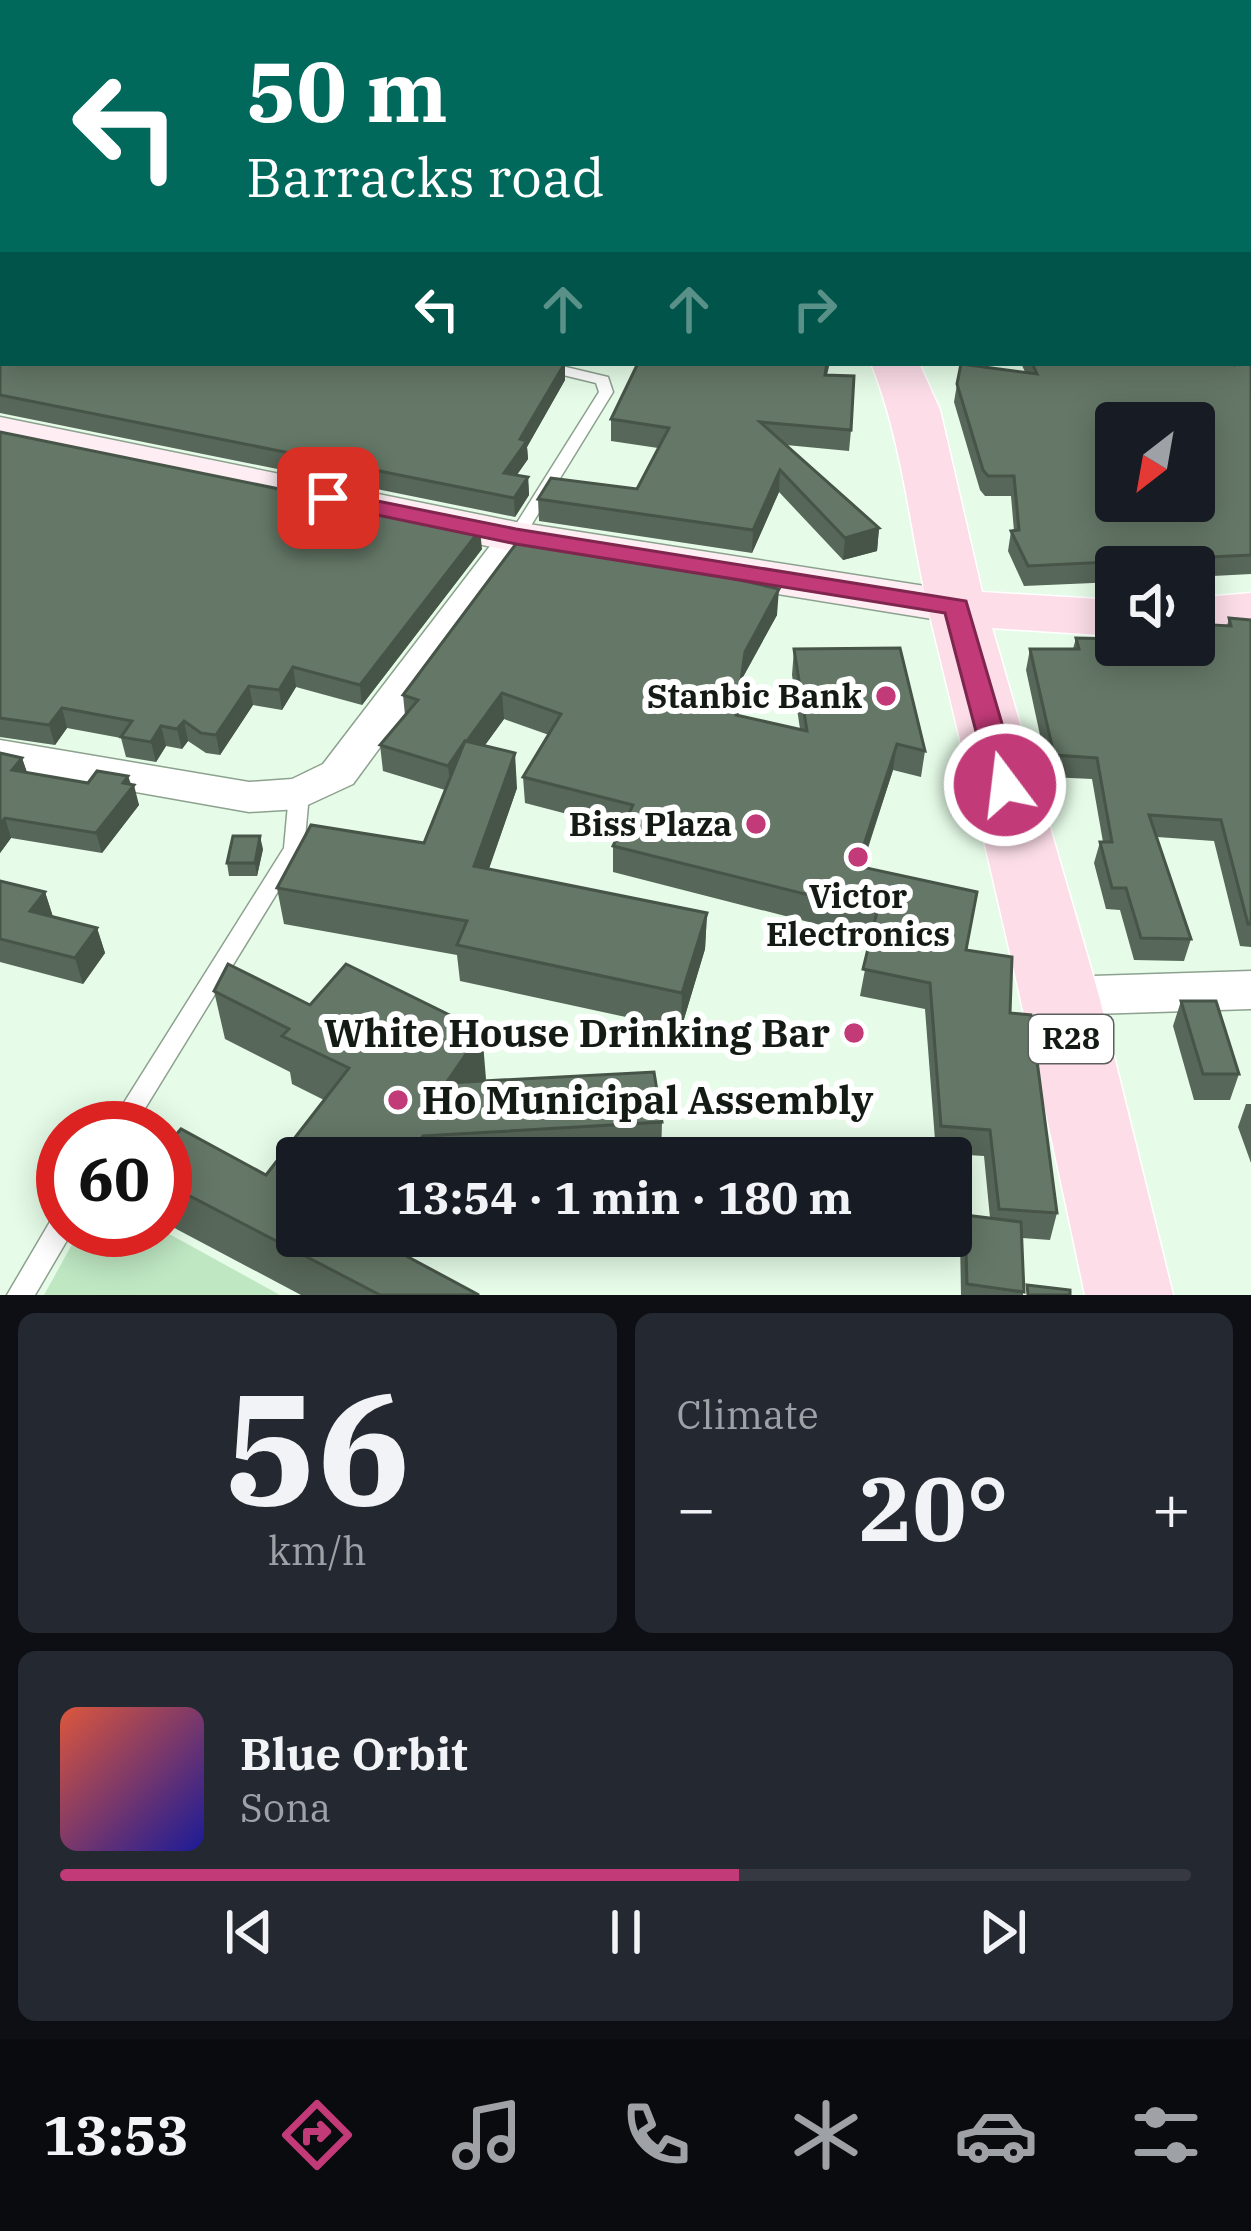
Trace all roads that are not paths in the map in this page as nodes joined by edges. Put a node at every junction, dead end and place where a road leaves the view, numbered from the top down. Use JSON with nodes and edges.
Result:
{"nodes":[{"id":1,"x":544,"y":366,"type":"edge"},
{"id":2,"x":896,"y":366,"type":"edge"},
{"id":3,"x":0,"y":431,"type":"edge"},
{"id":4,"x":516,"y":537,"type":"junction"},
{"id":5,"x":957,"y":607,"type":"junction"},
{"id":6,"x":1251,"y":611,"type":"edge"},
{"id":7,"x":1215,"y":614,"type":"edge"},
{"id":8,"x":1095,"y":619,"type":"edge"},
{"id":9,"x":0,"y":754,"type":"edge"},
{"id":10,"x":298,"y":794,"type":"junction"},
{"id":11,"x":1251,"y":989,"type":"edge"},
{"id":12,"x":1061,"y":996,"type":"junction"},
{"id":13,"x":137,"y":1101,"type":"edge"},
{"id":14,"x":43,"y":1257,"type":"edge"},
{"id":15,"x":20,"y":1295,"type":"edge"},
{"id":16,"x":1129,"y":1295,"type":"edge"}],
"edges":[{"from":1,"to":4,"type":"lane"},
{"from":2,"to":5,"type":"main road"},
{"from":3,"to":4,"type":"street"},
{"from":4,"to":5,"type":"street"},
{"from":4,"to":10,"type":"street"},
{"from":5,"to":8,"type":"main road"},
{"from":5,"to":12,"type":"main road","number":"R28"},
{"from":6,"to":7,"type":"main road"},
{"from":9,"to":10,"type":"street"},
{"from":10,"to":13,"type":"lane"},
{"from":11,"to":12,"type":"street"},
{"from":12,"to":16,"type":"main road","number":"R28"},
{"from":14,"to":15,"type":"lane"}]}
